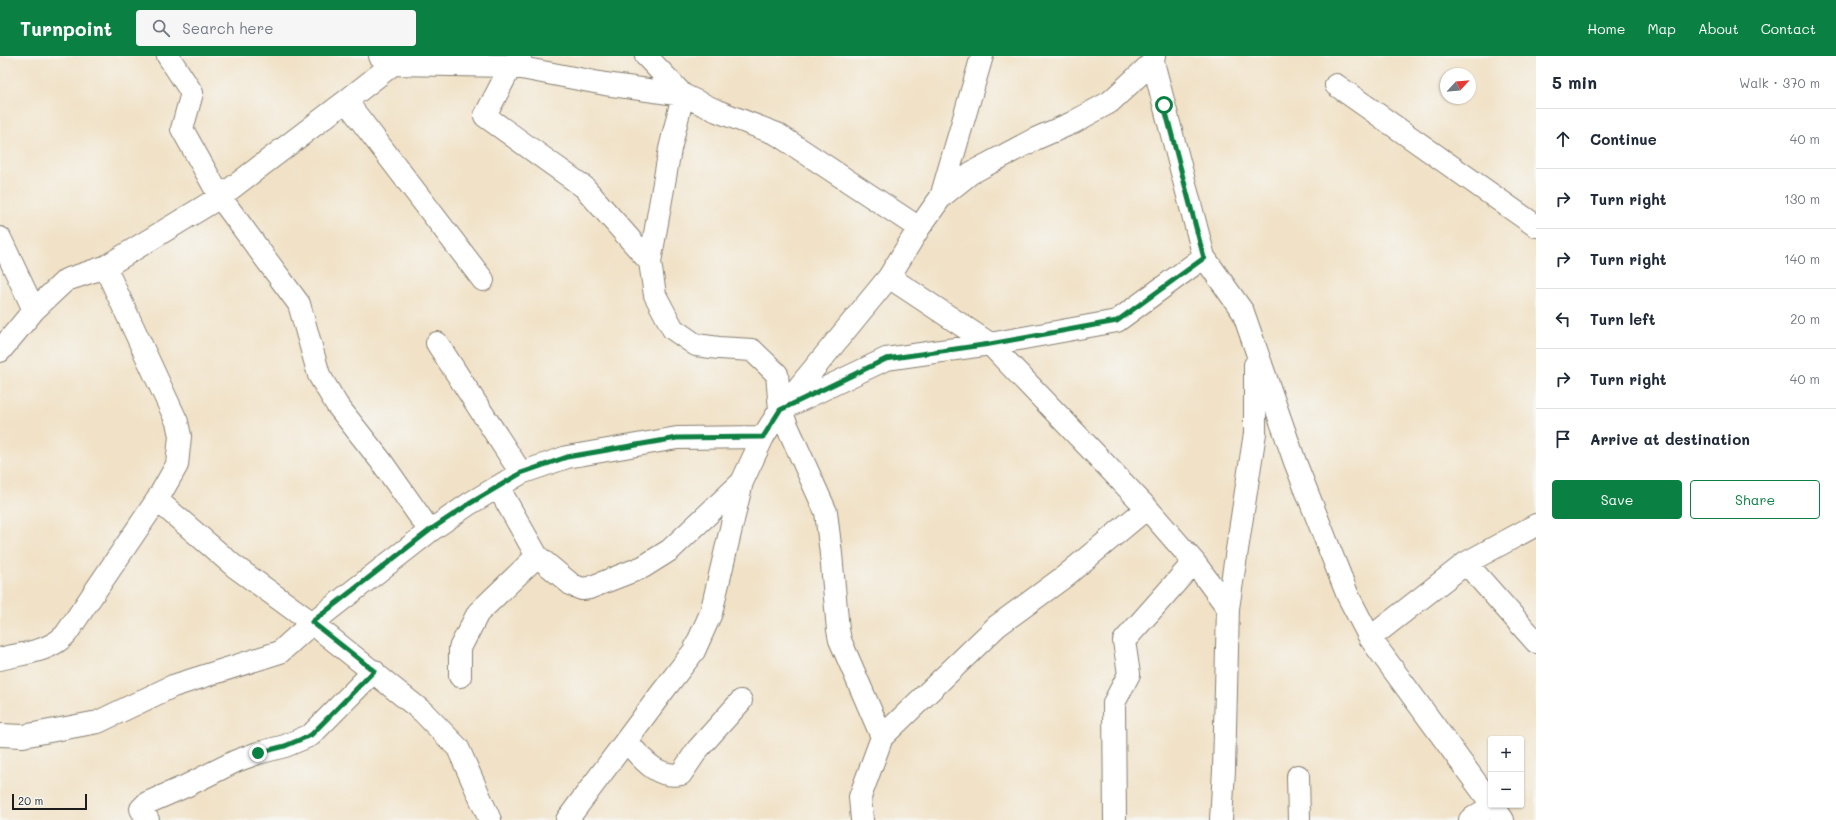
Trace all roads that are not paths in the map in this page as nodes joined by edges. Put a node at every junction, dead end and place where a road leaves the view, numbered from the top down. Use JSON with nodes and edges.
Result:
{"nodes":[{"id":1,"x":168,"y":56,"type":"edge"},
{"id":2,"x":646,"y":56,"type":"edge"},
{"id":3,"x":982,"y":56,"type":"edge"},
{"id":4,"x":389,"y":59,"type":"edge"},
{"id":5,"x":1153,"y":59,"type":"edge"},
{"id":6,"x":516,"y":61,"type":"edge"},
{"id":7,"x":1336,"y":85,"type":"dead end"},
{"id":8,"x":683,"y":95,"type":"junction"},
{"id":9,"x":346,"y":101,"type":"junction"},
{"id":10,"x":220,"y":197,"type":"junction"},
{"id":11,"x":942,"y":197,"type":"junction"},
{"id":12,"x":1536,"y":226,"type":"edge"},
{"id":13,"x":920,"y":228,"type":"junction"},
{"id":14,"x":0,"y":238,"type":"edge"},
{"id":15,"x":1204,"y":258,"type":"junction"},
{"id":16,"x":650,"y":262,"type":"junction"},
{"id":17,"x":105,"y":268,"type":"junction"},
{"id":18,"x":889,"y":276,"type":"junction"},
{"id":19,"x":483,"y":280,"type":"dead end"},
{"id":20,"x":34,"y":310,"type":"junction"},
{"id":21,"x":437,"y":343,"type":"dead end"},
{"id":22,"x":990,"y":344,"type":"junction"},
{"id":23,"x":1255,"y":348,"type":"junction"},
{"id":24,"x":0,"y":351,"type":"edge"},
{"id":25,"x":780,"y":410,"type":"junction"},
{"id":26,"x":763,"y":437,"type":"junction"},
{"id":27,"x":521,"y":473,"type":"junction"},
{"id":28,"x":742,"y":482,"type":"junction"},
{"id":29,"x":498,"y":487,"type":"junction"},
{"id":30,"x":157,"y":500,"type":"junction"},
{"id":31,"x":1147,"y":508,"type":"junction"},
{"id":32,"x":1536,"y":525,"type":"edge"},
{"id":33,"x":430,"y":530,"type":"junction"},
{"id":34,"x":537,"y":556,"type":"junction"},
{"id":35,"x":1194,"y":562,"type":"junction"},
{"id":36,"x":1466,"y":563,"type":"junction"},
{"id":37,"x":1228,"y":608,"type":"junction"},
{"id":38,"x":312,"y":622,"type":"junction"},
{"id":39,"x":1370,"y":638,"type":"junction"},
{"id":40,"x":1536,"y":642,"type":"edge"},
{"id":41,"x":0,"y":659,"type":"edge"},
{"id":42,"x":374,"y":671,"type":"junction"},
{"id":43,"x":460,"y":676,"type":"dead end"},
{"id":44,"x":741,"y":701,"type":"dead end"},
{"id":45,"x":0,"y":735,"type":"edge"},
{"id":46,"x":882,"y":737,"type":"junction"},
{"id":47,"x":626,"y":741,"type":"junction"},
{"id":48,"x":1298,"y":776,"type":"dead end"},
{"id":49,"x":1488,"y":799,"type":"edge"},
{"id":50,"x":1488,"y":807,"type":"edge"},
{"id":51,"x":1495,"y":808,"type":"edge"},
{"id":52,"x":148,"y":820,"type":"edge"},
{"id":53,"x":490,"y":820,"type":"edge"},
{"id":54,"x":567,"y":820,"type":"edge"},
{"id":55,"x":862,"y":820,"type":"edge"},
{"id":56,"x":1115,"y":820,"type":"edge"},
{"id":57,"x":1221,"y":820,"type":"edge"},
{"id":58,"x":1299,"y":820,"type":"edge"},
{"id":59,"x":1470,"y":820,"type":"edge"},
{"id":60,"x":1503,"y":820,"type":"edge"}],
"edges":[{"from":1,"to":10,"type":"street"},
{"from":2,"to":8,"type":"street"},
{"from":3,"to":11,"type":"street"},
{"from":4,"to":6,"type":"street"},
{"from":4,"to":9,"type":"street"},
{"from":5,"to":11,"type":"street"},
{"from":5,"to":15,"type":"street"},
{"from":6,"to":8,"type":"street"},
{"from":6,"to":16,"type":"street"},
{"from":7,"to":12,"type":"street"},
{"from":8,"to":13,"type":"street"},
{"from":8,"to":16,"type":"street"},
{"from":9,"to":10,"type":"street"},
{"from":9,"to":19,"type":"street"},
{"from":10,"to":17,"type":"street"},
{"from":10,"to":33,"type":"street"},
{"from":11,"to":13,"type":"street"},
{"from":13,"to":18,"type":"street"},
{"from":14,"to":20,"type":"street"},
{"from":15,"to":22,"type":"street"},
{"from":15,"to":23,"type":"street"},
{"from":16,"to":25,"type":"street"},
{"from":17,"to":20,"type":"street"},
{"from":17,"to":30,"type":"street"},
{"from":18,"to":22,"type":"street"},
{"from":18,"to":25,"type":"street"},
{"from":20,"to":24,"type":"street"},
{"from":21,"to":27,"type":"street"},
{"from":22,"to":25,"type":"street"},
{"from":22,"to":31,"type":"street"},
{"from":23,"to":37,"type":"street"},
{"from":23,"to":39,"type":"street"},
{"from":25,"to":26,"type":"street"},
{"from":25,"to":46,"type":"street"},
{"from":26,"to":27,"type":"street"},
{"from":26,"to":28,"type":"street"},
{"from":27,"to":29,"type":"street"},
{"from":28,"to":34,"type":"street"},
{"from":28,"to":47,"type":"street"},
{"from":29,"to":33,"type":"street"},
{"from":29,"to":34,"type":"street"},
{"from":30,"to":38,"type":"street"},
{"from":30,"to":41,"type":"street"},
{"from":31,"to":35,"type":"street"},
{"from":31,"to":46,"type":"street"},
{"from":32,"to":36,"type":"street"},
{"from":33,"to":38,"type":"street"},
{"from":34,"to":43,"type":"street"},
{"from":35,"to":37,"type":"street"},
{"from":35,"to":56,"type":"street"},
{"from":36,"to":39,"type":"street"},
{"from":36,"to":40,"type":"street"},
{"from":37,"to":57,"type":"street"},
{"from":38,"to":42,"type":"street"},
{"from":38,"to":45,"type":"street"},
{"from":39,"to":49,"type":"street"},
{"from":42,"to":52,"type":"street"},
{"from":42,"to":53,"type":"street"},
{"from":44,"to":47,"type":"street"},
{"from":46,"to":55,"type":"street"},
{"from":47,"to":54,"type":"street"},
{"from":48,"to":58,"type":"street"},
{"from":50,"to":59,"type":"street"},
{"from":51,"to":60,"type":"street"}]}
